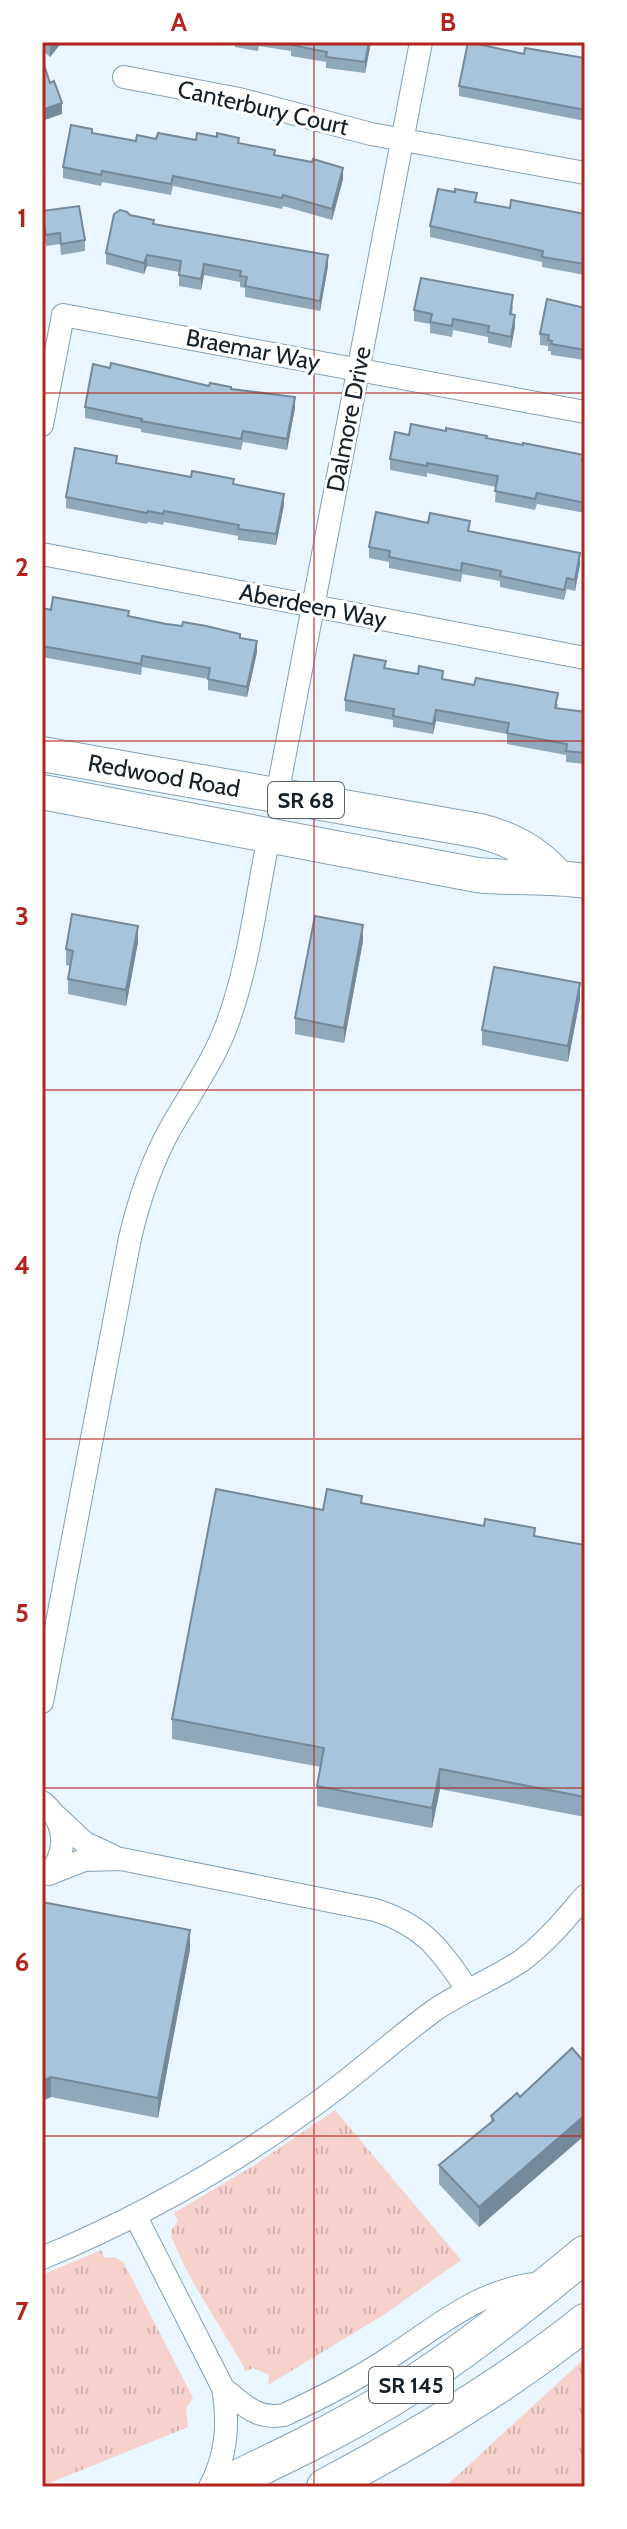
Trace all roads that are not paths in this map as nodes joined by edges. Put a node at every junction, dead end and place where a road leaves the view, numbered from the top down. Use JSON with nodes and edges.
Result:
{"nodes":[{"id":1,"x":421,"y":42,"type":"edge"},
{"id":2,"x":124,"y":77,"type":"dead end"},
{"id":3,"x":402,"y":139,"type":"junction"},
{"id":4,"x":585,"y":173,"type":"edge"},
{"id":5,"x":358,"y":370,"type":"junction"},
{"id":6,"x":585,"y":412,"type":"edge"},
{"id":7,"x":42,"y":425,"type":"edge"},
{"id":8,"x":42,"y":554,"type":"edge"},
{"id":9,"x":313,"y":606,"type":"junction"},
{"id":10,"x":585,"y":658,"type":"edge"},
{"id":11,"x":42,"y":754,"type":"edge"},
{"id":12,"x":42,"y":792,"type":"edge"},
{"id":13,"x":277,"y":795,"type":"junction"},
{"id":14,"x":269,"y":836,"type":"junction"},
{"id":15,"x":571,"y":879,"type":"edge"},
{"id":16,"x":42,"y":1702,"type":"edge"},
{"id":17,"x":46,"y":1805,"type":"edge"},
{"id":18,"x":121,"y":1859,"type":"junction"},
{"id":19,"x":46,"y":1876,"type":"edge"},
{"id":20,"x":585,"y":1896,"type":"edge"},
{"id":21,"x":467,"y":1989,"type":"junction"},
{"id":22,"x":135,"y":2215,"type":"junction"},
{"id":23,"x":585,"y":2254,"type":"edge"},
{"id":24,"x":42,"y":2258,"type":"edge"},
{"id":25,"x":549,"y":2283,"type":"junction"},
{"id":26,"x":585,"y":2322,"type":"edge"},
{"id":27,"x":223,"y":2388,"type":"junction"},
{"id":28,"x":210,"y":2487,"type":"edge"},
{"id":29,"x":219,"y":2487,"type":"edge"},
{"id":30,"x":325,"y":2487,"type":"edge"}],
"edges":[{"from":1,"to":3,"type":"street","name":"Dalmore Drive"},
{"from":2,"to":3,"type":"street","name":"Canterbury Court"},
{"from":3,"to":4,"type":"street","name":"Canterbury Court"},
{"from":3,"to":5,"type":"street","name":"Dalmore Drive"},
{"from":5,"to":6,"type":"street","name":"Braemar Way"},
{"from":5,"to":7,"type":"street","name":"Braemar Way"},
{"from":5,"to":9,"type":"street","name":"Dalmore Drive"},
{"from":8,"to":9,"type":"street","name":"Aberdeen Way"},
{"from":9,"to":10,"type":"street","name":"Aberdeen Way"},
{"from":9,"to":13,"type":"street","name":"Dalmore Drive"},
{"from":11,"to":13,"type":"main road","name":"Redwood Road","number":"SR 68"},
{"from":12,"to":14,"type":"main road","name":"Redwood Road","number":"SR 68"},
{"from":13,"to":15,"type":"main road","name":"Redwood Road","number":"SR 68"},
{"from":14,"to":15,"type":"main road","name":"Redwood Road","number":"SR 68"},
{"from":14,"to":16,"type":"street"},
{"from":17,"to":18,"type":"street"},
{"from":17,"to":19,"type":"street"},
{"from":18,"to":19,"type":"street"},
{"from":18,"to":21,"type":"street"},
{"from":20,"to":21,"type":"street"},
{"from":21,"to":22,"type":"street"},
{"from":22,"to":24,"type":"street"},
{"from":22,"to":27,"type":"street"},
{"from":23,"to":25,"type":"highway","number":"SR 145"},
{"from":25,"to":27,"type":"street"},
{"from":25,"to":29,"type":"highway","number":"SR 145"},
{"from":26,"to":30,"type":"highway","number":"SR 145"},
{"from":27,"to":28,"type":"street"}]}
